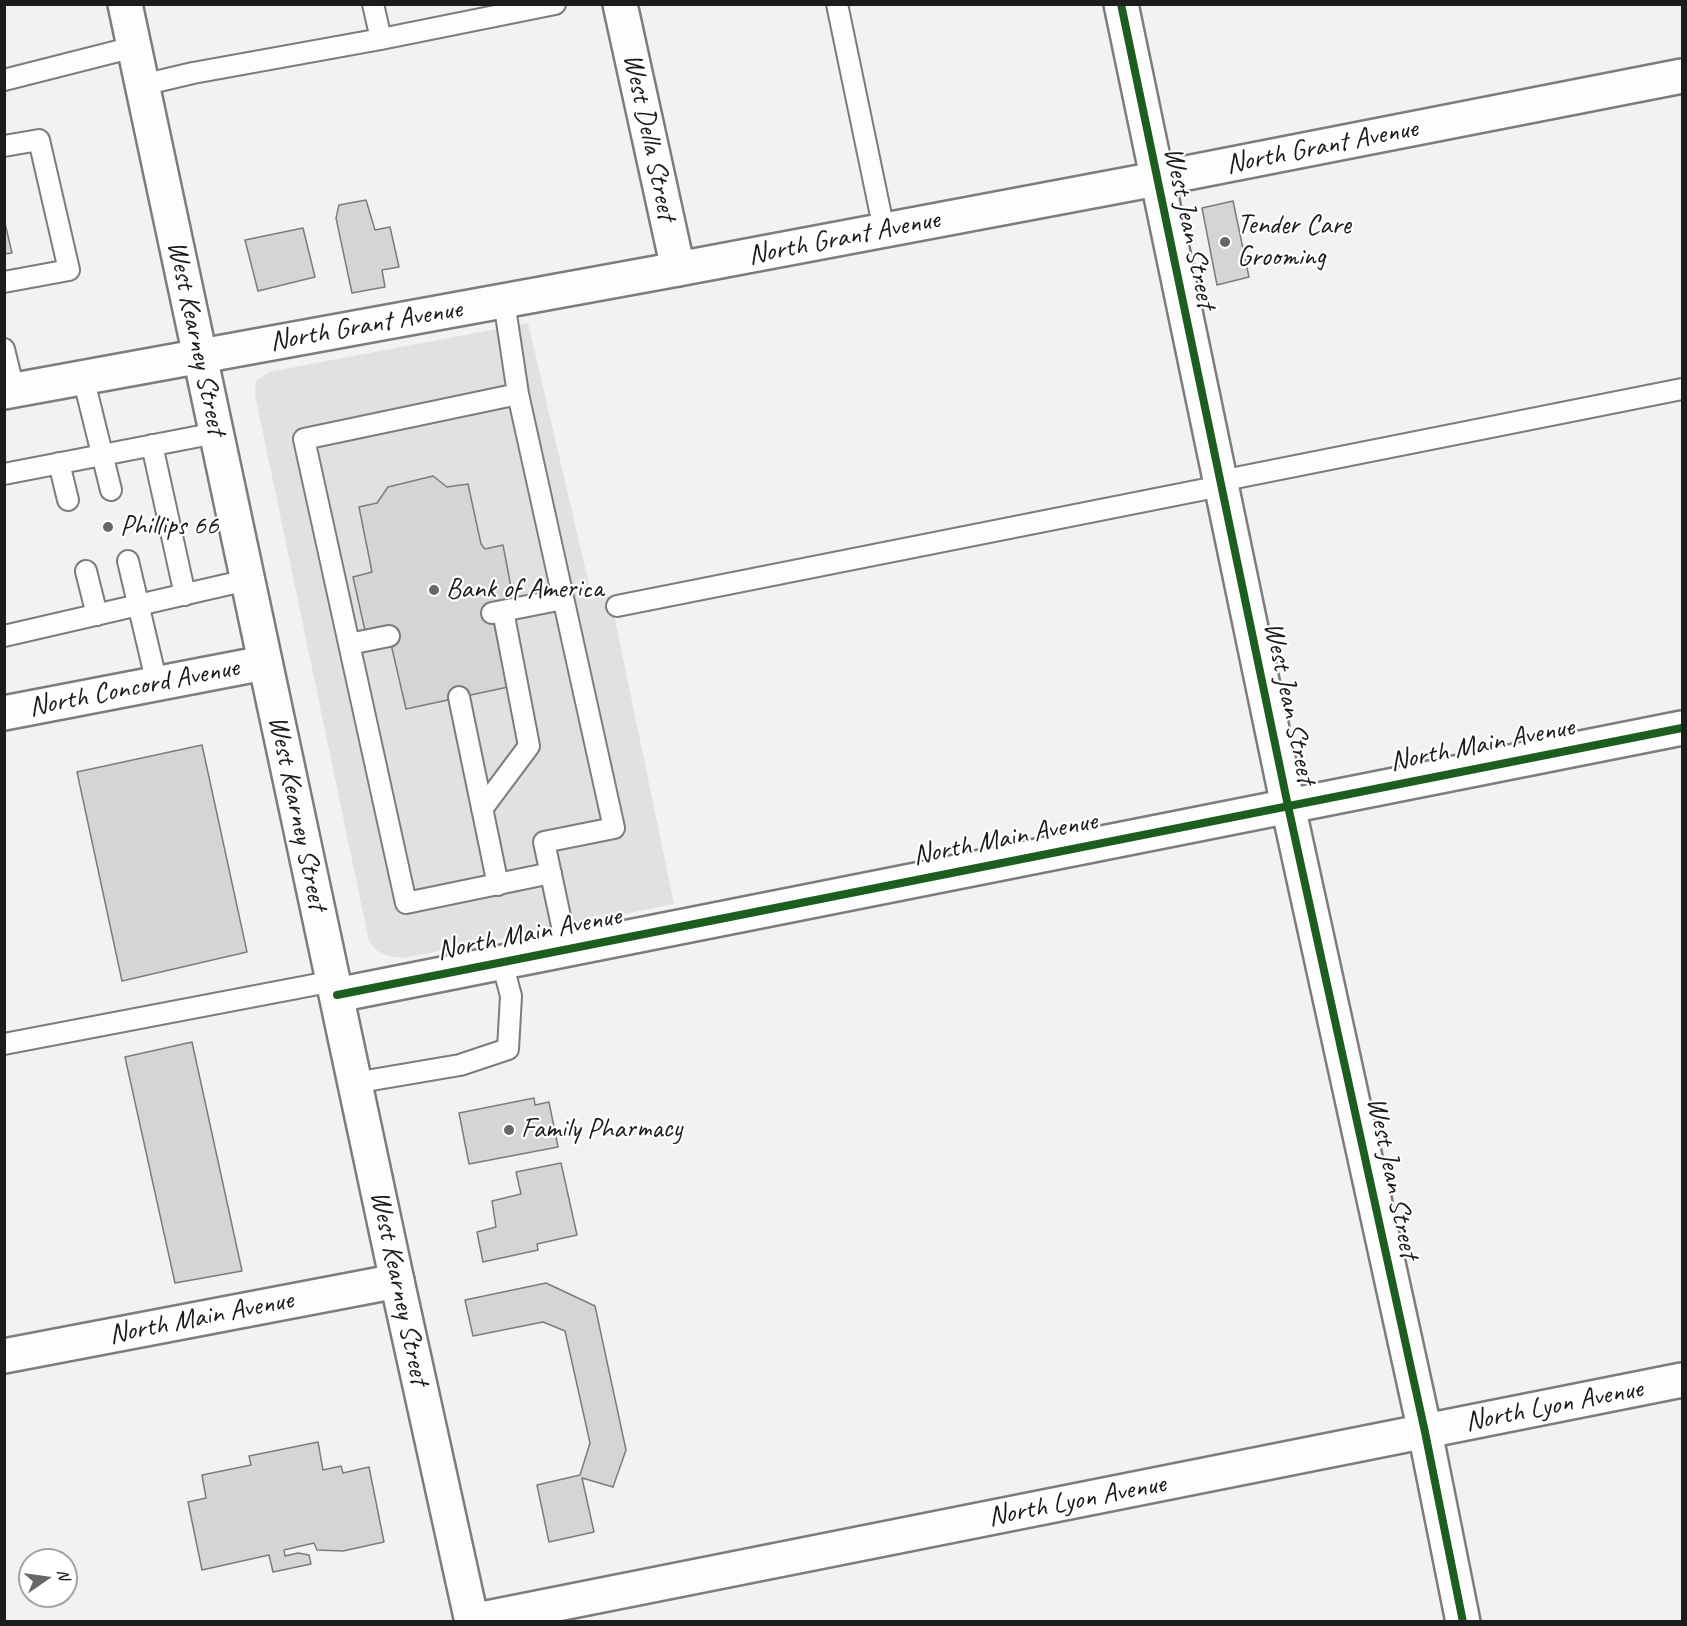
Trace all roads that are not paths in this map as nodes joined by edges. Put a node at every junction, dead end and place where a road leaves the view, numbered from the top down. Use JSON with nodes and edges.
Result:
{"nodes":[{"id":1,"x":125,"y":4,"type":"edge"},
{"id":2,"x":373,"y":4,"type":"edge"},
{"id":3,"x":555,"y":4,"type":"edge"},
{"id":4,"x":620,"y":4,"type":"edge"},
{"id":5,"x":837,"y":4,"type":"edge"},
{"id":6,"x":1121,"y":4,"type":"edge"},
{"id":7,"x":381,"y":39,"type":"junction"},
{"id":8,"x":134,"y":47,"type":"junction"},
{"id":9,"x":1683,"y":76,"type":"edge"},
{"id":10,"x":4,"y":80,"type":"edge"},
{"id":11,"x":142,"y":85,"type":"junction"},
{"id":12,"x":4,"y":146,"type":"edge"},
{"id":13,"x":1156,"y":179,"type":"junction"},
{"id":14,"x":884,"y":230,"type":"junction"},
{"id":15,"x":678,"y":269,"type":"junction"},
{"id":16,"x":4,"y":282,"type":"edge"},
{"id":17,"x":504,"y":301,"type":"junction"},
{"id":18,"x":4,"y":349,"type":"edge"},
{"id":19,"x":200,"y":356,"type":"junction"},
{"id":20,"x":83,"y":377,"type":"junction"},
{"id":21,"x":1683,"y":389,"type":"edge"},
{"id":22,"x":9,"y":391,"type":"edge"},
{"id":23,"x":518,"y":394,"type":"junction"},
{"id":24,"x":216,"y":433,"type":"junction"},
{"id":25,"x":152,"y":445,"type":"junction"},
{"id":26,"x":103,"y":454,"type":"junction"},
{"id":27,"x":58,"y":464,"type":"junction"},
{"id":28,"x":4,"y":474,"type":"edge"},
{"id":29,"x":1220,"y":484,"type":"junction"},
{"id":30,"x":111,"y":490,"type":"dead end"},
{"id":31,"x":68,"y":500,"type":"dead end"},
{"id":32,"x":128,"y":561,"type":"dead end"},
{"id":33,"x":86,"y":571,"type":"dead end"},
{"id":34,"x":247,"y":580,"type":"junction"},
{"id":35,"x":185,"y":595,"type":"junction"},
{"id":36,"x":563,"y":599,"type":"junction"},
{"id":37,"x":138,"y":605,"type":"junction"},
{"id":38,"x":617,"y":606,"type":"dead end"},
{"id":39,"x":97,"y":615,"type":"junction"},
{"id":40,"x":4,"y":636,"type":"edge"},
{"id":41,"x":389,"y":636,"type":"dead end"},
{"id":42,"x":350,"y":644,"type":"junction"},
{"id":43,"x":264,"y":663,"type":"junction"},
{"id":44,"x":157,"y":684,"type":"junction"},
{"id":45,"x":459,"y":697,"type":"dead end"},
{"id":46,"x":4,"y":713,"type":"edge"},
{"id":47,"x":1683,"y":728,"type":"edge"},
{"id":48,"x":1288,"y":806,"type":"junction"},
{"id":49,"x":482,"y":809,"type":"junction"},
{"id":50,"x":551,"y":873,"type":"junction"},
{"id":51,"x":498,"y":885,"type":"junction"},
{"id":52,"x":567,"y":949,"type":"junction"},
{"id":53,"x":502,"y":962,"type":"junction"},
{"id":54,"x":336,"y":988,"type":"junction"},
{"id":55,"x":4,"y":1044,"type":"edge"},
{"id":56,"x":354,"y":1083,"type":"junction"},
{"id":57,"x":397,"y":1281,"type":"junction"},
{"id":58,"x":4,"y":1356,"type":"edge"},
{"id":59,"x":1683,"y":1380,"type":"edge"},
{"id":60,"x":1425,"y":1432,"type":"junction"},
{"id":61,"x":472,"y":1621,"type":"edge"},
{"id":62,"x":1463,"y":1622,"type":"edge"}],
"edges":[{"from":1,"to":8,"type":"street","name":"West Kearney Street"},
{"from":2,"to":7,"type":"lane"},
{"from":3,"to":7,"type":"lane"},
{"from":4,"to":15,"type":"street","name":"West Della Street"},
{"from":5,"to":14,"type":"lane"},
{"from":6,"to":13,"type":"street","name":"West Jean Street"},
{"from":7,"to":11,"type":"lane"},
{"from":8,"to":10,"type":"lane"},
{"from":8,"to":11,"type":"street","name":"West Kearney Street"},
{"from":9,"to":13,"type":"street","name":"North Grant Avenue"},
{"from":11,"to":19,"type":"street","name":"West Kearney Street"},
{"from":12,"to":16,"type":"lane"},
{"from":13,"to":14,"type":"street","name":"North Grant Avenue"},
{"from":13,"to":29,"type":"street","name":"West Jean Street"},
{"from":14,"to":15,"type":"street","name":"North Grant Avenue"},
{"from":15,"to":17,"type":"street","name":"North Grant Avenue"},
{"from":17,"to":19,"type":"street","name":"North Grant Avenue"},
{"from":17,"to":23,"type":"lane"},
{"from":18,"to":22,"type":"lane"},
{"from":19,"to":20,"type":"street","name":"North Grant Avenue"},
{"from":19,"to":24,"type":"street","name":"West Kearney Street"},
{"from":20,"to":22,"type":"street","name":"North Grant Avenue"},
{"from":20,"to":26,"type":"lane"},
{"from":21,"to":29,"type":"lane"},
{"from":23,"to":36,"type":"lane"},
{"from":23,"to":42,"type":"lane"},
{"from":24,"to":25,"type":"lane"},
{"from":24,"to":34,"type":"street","name":"West Kearney Street"},
{"from":25,"to":26,"type":"lane"},
{"from":25,"to":35,"type":"lane"},
{"from":26,"to":27,"type":"lane"},
{"from":26,"to":30,"type":"lane"},
{"from":27,"to":28,"type":"lane"},
{"from":27,"to":31,"type":"lane"},
{"from":29,"to":38,"type":"lane"},
{"from":29,"to":48,"type":"street","name":"West Jean Street"},
{"from":32,"to":37,"type":"lane"},
{"from":33,"to":39,"type":"lane"},
{"from":34,"to":35,"type":"lane"},
{"from":34,"to":43,"type":"street","name":"West Kearney Street"},
{"from":35,"to":37,"type":"lane"},
{"from":36,"to":49,"type":"lane"},
{"from":36,"to":50,"type":"lane"},
{"from":37,"to":39,"type":"lane"},
{"from":37,"to":44,"type":"lane"},
{"from":39,"to":40,"type":"lane"},
{"from":41,"to":42,"type":"lane"},
{"from":42,"to":51,"type":"lane"},
{"from":43,"to":44,"type":"street","name":"North Concord Avenue"},
{"from":43,"to":54,"type":"street","name":"West Kearney Street"},
{"from":44,"to":46,"type":"street","name":"North Concord Avenue"},
{"from":45,"to":49,"type":"lane"},
{"from":47,"to":48,"type":"street","name":"North Main Avenue"},
{"from":48,"to":52,"type":"street","name":"North Main Avenue"},
{"from":48,"to":60,"type":"street","name":"West Jean Street"},
{"from":49,"to":51,"type":"lane"},
{"from":50,"to":51,"type":"lane"},
{"from":50,"to":52,"type":"lane"},
{"from":52,"to":53,"type":"street","name":"North Main Avenue"},
{"from":53,"to":54,"type":"street","name":"North Main Avenue"},
{"from":53,"to":56,"type":"lane"},
{"from":54,"to":55,"type":"lane"},
{"from":54,"to":56,"type":"street","name":"West Kearney Street"},
{"from":56,"to":57,"type":"street","name":"West Kearney Street"},
{"from":57,"to":58,"type":"street","name":"North Main Avenue"},
{"from":57,"to":61,"type":"street","name":"West Kearney Street"},
{"from":59,"to":60,"type":"street","name":"North Lyon Avenue"},
{"from":60,"to":61,"type":"street","name":"North Lyon Avenue"},
{"from":60,"to":62,"type":"street","name":"West Jean Street"}]}
